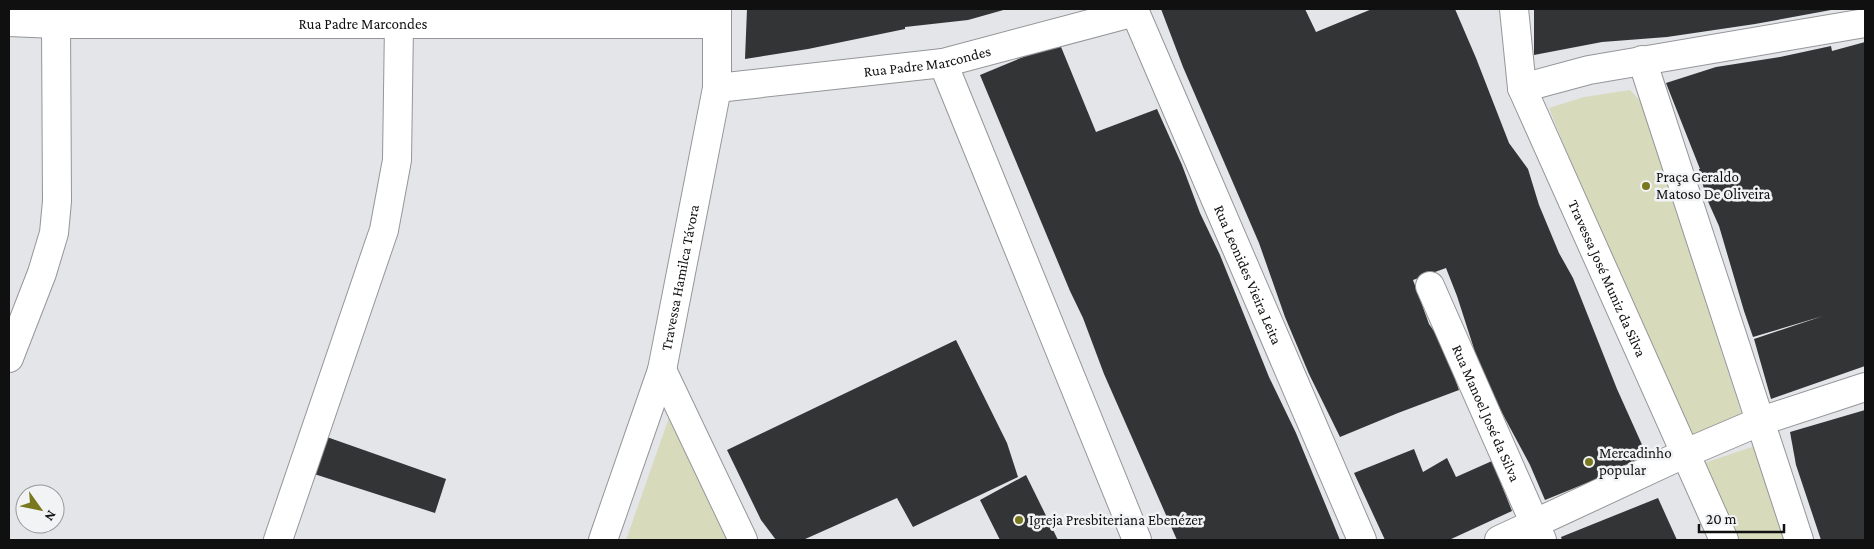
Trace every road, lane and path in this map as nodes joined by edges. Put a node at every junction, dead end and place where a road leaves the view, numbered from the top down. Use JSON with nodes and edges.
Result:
{"nodes":[{"id":1,"x":1514,"y":9,"type":"edge"},
{"id":2,"x":1135,"y":11,"type":"edge"},
{"id":3,"x":717,"y":17,"type":"edge"},
{"id":4,"x":9,"y":22,"type":"edge"},
{"id":5,"x":1865,"y":23,"type":"edge"},
{"id":6,"x":56,"y":24,"type":"junction"},
{"id":7,"x":399,"y":24,"type":"junction"},
{"id":8,"x":1642,"y":60,"type":"junction"},
{"id":9,"x":943,"y":63,"type":"junction"},
{"id":10,"x":717,"y":88,"type":"junction"},
{"id":11,"x":1522,"y":88,"type":"junction"},
{"id":12,"x":1430,"y":286,"type":"dead end"},
{"id":13,"x":9,"y":358,"type":"edge"},
{"id":14,"x":662,"y":370,"type":"junction"},
{"id":15,"x":1865,"y":387,"type":"edge"},
{"id":16,"x":1761,"y":422,"type":"junction"},
{"id":17,"x":1686,"y":453,"type":"junction"},
{"id":18,"x":1538,"y":532,"type":"edge"},
{"id":19,"x":278,"y":540,"type":"edge"},
{"id":20,"x":604,"y":540,"type":"edge"},
{"id":21,"x":743,"y":540,"type":"edge"},
{"id":22,"x":1137,"y":540,"type":"edge"},
{"id":23,"x":1362,"y":540,"type":"edge"},
{"id":24,"x":1499,"y":540,"type":"edge"},
{"id":25,"x":1724,"y":540,"type":"edge"},
{"id":26,"x":1800,"y":540,"type":"edge"}],
"edges":[{"from":1,"to":11,"type":"street","name":"Travessa José Muniz da Silva"},
{"from":2,"to":9,"type":"street","name":"Rua Padre Marcondes"},
{"from":2,"to":23,"type":"street","name":"Rua Leonides Vieira Leita"},
{"from":3,"to":7,"type":"street","name":"Rua Padre Marcondes"},
{"from":3,"to":10,"type":"street","name":"Travessa Hamilca Távora"},
{"from":4,"to":6,"type":"street","name":"Rua Padre Marcondes"},
{"from":5,"to":8,"type":"street"},
{"from":6,"to":7,"type":"street","name":"Rua Padre Marcondes"},
{"from":6,"to":13,"type":"street"},
{"from":7,"to":19,"type":"street"},
{"from":8,"to":11,"type":"street"},
{"from":8,"to":16,"type":"street"},
{"from":9,"to":10,"type":"street","name":"Rua Padre Marcondes"},
{"from":9,"to":22,"type":"street"},
{"from":10,"to":14,"type":"street","name":"Travessa Hamilca Távora"},
{"from":11,"to":17,"type":"street","name":"Travessa José Muniz da Silva"},
{"from":12,"to":18,"type":"street","name":"Rua Manoel José da Silva"},
{"from":14,"to":20,"type":"street","name":"Travessa Hamilca Távora"},
{"from":14,"to":21,"type":"street"},
{"from":15,"to":16,"type":"street"},
{"from":16,"to":17,"type":"street"},
{"from":16,"to":26,"type":"street"},
{"from":17,"to":18,"type":"street"},
{"from":17,"to":25,"type":"street","name":"Travessa José Muniz da Silva"},
{"from":18,"to":24,"type":"street"}]}
